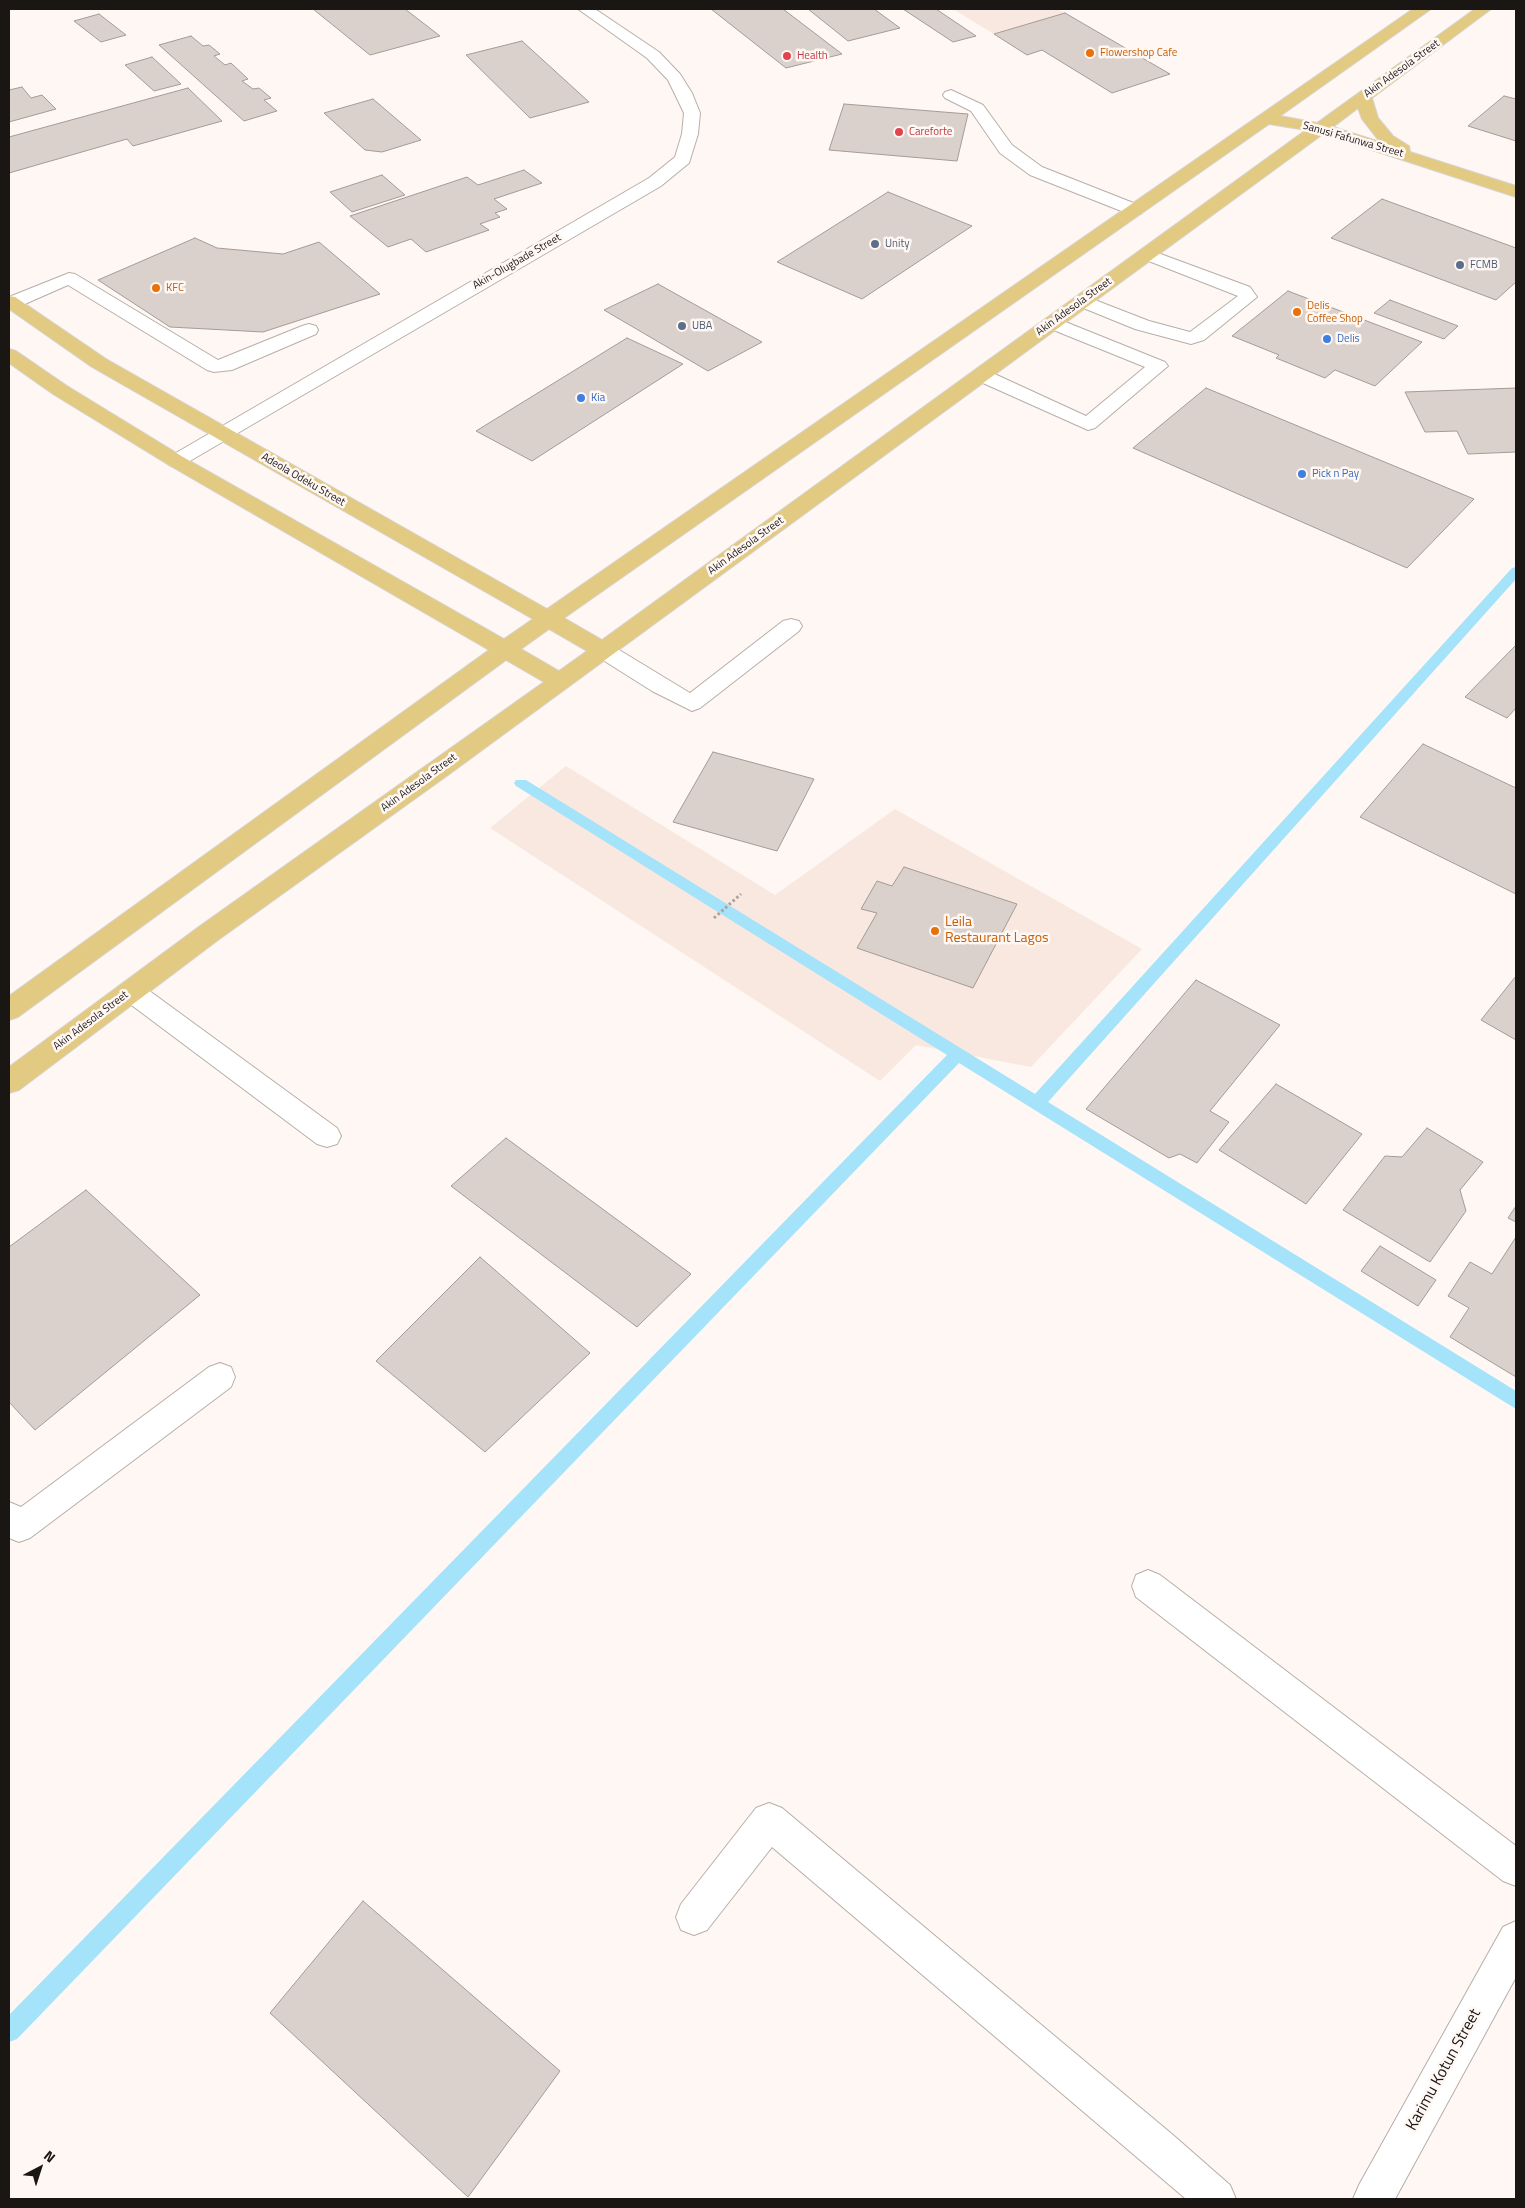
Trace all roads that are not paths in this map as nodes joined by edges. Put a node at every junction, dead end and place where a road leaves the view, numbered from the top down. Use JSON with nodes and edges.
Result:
{"nodes":[{"id":1,"x":585,"y":9,"type":"edge"},
{"id":2,"x":1423,"y":9,"type":"edge"},
{"id":3,"x":1484,"y":9,"type":"edge"},
{"id":4,"x":950,"y":94,"type":"dead end"},
{"id":5,"x":1363,"y":98,"type":"junction"},
{"id":6,"x":1264,"y":118,"type":"junction"},
{"id":7,"x":1320,"y":128,"type":"junction"},
{"id":8,"x":1412,"y":157,"type":"junction"},
{"id":9,"x":1516,"y":192,"type":"edge"},
{"id":10,"x":1135,"y":210,"type":"junction"},
{"id":11,"x":1147,"y":254,"type":"junction"},
{"id":12,"x":1082,"y":301,"type":"junction"},
{"id":13,"x":10,"y":302,"type":"edge"},
{"id":14,"x":1053,"y":323,"type":"junction"},
{"id":15,"x":309,"y":330,"type":"dead end"},
{"id":16,"x":9,"y":355,"type":"edge"},
{"id":17,"x":981,"y":375,"type":"junction"},
{"id":18,"x":223,"y":434,"type":"junction"},
{"id":19,"x":176,"y":460,"type":"junction"},
{"id":20,"x":548,"y":619,"type":"junction"},
{"id":21,"x":791,"y":626,"type":"dead end"},
{"id":22,"x":505,"y":649,"type":"junction"},
{"id":23,"x":603,"y":650,"type":"junction"},
{"id":24,"x":560,"y":681,"type":"junction"},
{"id":25,"x":131,"y":991,"type":"junction"},
{"id":26,"x":9,"y":1010,"type":"edge"},
{"id":27,"x":9,"y":1082,"type":"edge"},
{"id":28,"x":328,"y":1136,"type":"dead end"},
{"id":29,"x":220,"y":1377,"type":"dead end"},
{"id":30,"x":9,"y":1517,"type":"edge"},
{"id":31,"x":1148,"y":1586,"type":"dead end"},
{"id":32,"x":1516,"y":1868,"type":"edge"},
{"id":33,"x":694,"y":1917,"type":"dead end"},
{"id":34,"x":1516,"y":1940,"type":"edge"},
{"id":35,"x":1216,"y":2199,"type":"edge"},
{"id":36,"x":1373,"y":2199,"type":"edge"}],
"edges":[{"from":1,"to":18,"type":"street","name":"Akin-Olugbade Street"},
{"from":2,"to":6,"type":"main road"},
{"from":3,"to":5,"type":"main road","name":"Akin Adesola Street"},
{"from":4,"to":10,"type":"street"},
{"from":5,"to":7,"type":"main road","name":"Akin Adesola Street"},
{"from":5,"to":8,"type":"main road","name":"Sanusi Fafunwa Street"},
{"from":6,"to":7,"type":"main road","name":"Sanusi Fafunwa Street"},
{"from":6,"to":10,"type":"main road"},
{"from":7,"to":8,"type":"main road","name":"Sanusi Fafunwa Street"},
{"from":7,"to":11,"type":"main road","name":"Akin Adesola Street"},
{"from":8,"to":9,"type":"main road","name":"Sanusi Fafunwa Street"},
{"from":10,"to":20,"type":"main road"},
{"from":11,"to":12,"type":"main road","name":"Akin Adesola Street"},
{"from":11,"to":12,"type":"street"},
{"from":12,"to":14,"type":"main road","name":"Akin Adesola Street"},
{"from":13,"to":15,"type":"street"},
{"from":13,"to":18,"type":"main road","name":"Adeola Odeku Street"},
{"from":14,"to":17,"type":"main road","name":"Akin Adesola Street"},
{"from":14,"to":17,"type":"street"},
{"from":16,"to":19,"type":"main road"},
{"from":17,"to":23,"type":"main road","name":"Akin Adesola Street"},
{"from":18,"to":19,"type":"street","name":"Akin-Olugbade Street"},
{"from":18,"to":20,"type":"main road","name":"Adeola Odeku Street"},
{"from":19,"to":22,"type":"main road"},
{"from":20,"to":22,"type":"main road"},
{"from":20,"to":23,"type":"main road","name":"Adeola Odeku Street"},
{"from":21,"to":23,"type":"street"},
{"from":22,"to":24,"type":"main road"},
{"from":22,"to":26,"type":"main road"},
{"from":23,"to":24,"type":"main road","name":"Akin Adesola Street"},
{"from":24,"to":25,"type":"main road","name":"Akin Adesola Street"},
{"from":25,"to":27,"type":"main road","name":"Akin Adesola Street"},
{"from":25,"to":28,"type":"street"},
{"from":29,"to":30,"type":"street"},
{"from":31,"to":32,"type":"street"},
{"from":33,"to":35,"type":"street"},
{"from":34,"to":36,"type":"street","name":"Karimu Kotun Street"}]}
